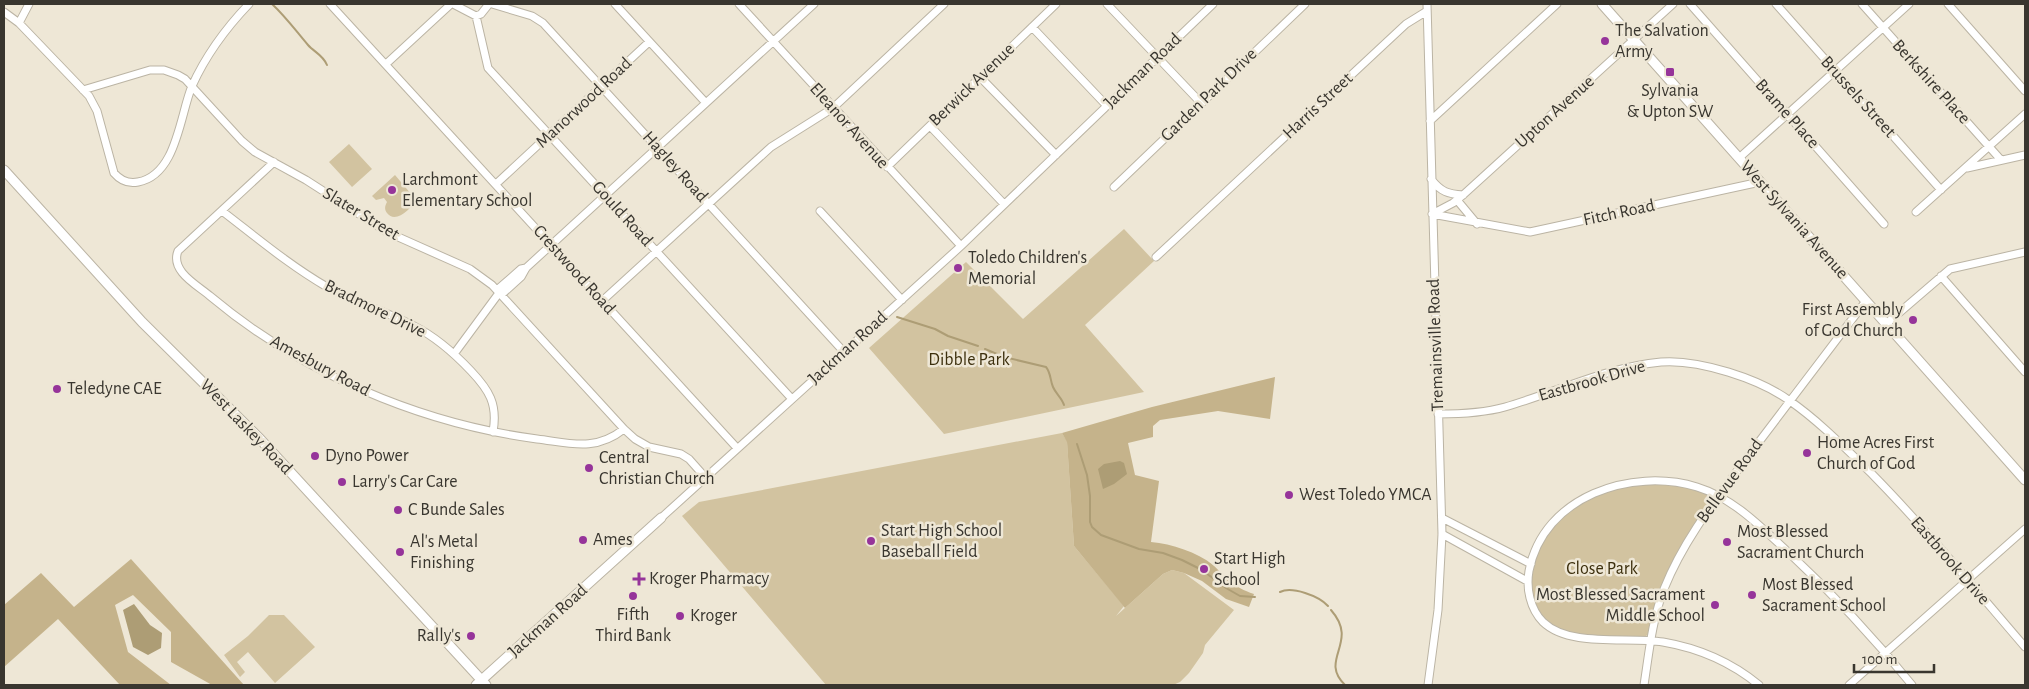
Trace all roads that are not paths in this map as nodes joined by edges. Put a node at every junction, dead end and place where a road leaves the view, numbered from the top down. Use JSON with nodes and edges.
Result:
{"nodes":[{"id":1,"x":29,"y":4,"type":"edge"},
{"id":2,"x":249,"y":4,"type":"edge"},
{"id":3,"x":330,"y":4,"type":"edge"},
{"id":4,"x":452,"y":4,"type":"edge"},
{"id":5,"x":490,"y":4,"type":"edge"},
{"id":6,"x":615,"y":4,"type":"edge"},
{"id":7,"x":739,"y":4,"type":"edge"},
{"id":8,"x":814,"y":4,"type":"edge"},
{"id":9,"x":944,"y":4,"type":"edge"},
{"id":10,"x":1056,"y":4,"type":"edge"},
{"id":11,"x":1107,"y":4,"type":"edge"},
{"id":12,"x":1213,"y":4,"type":"edge"},
{"id":13,"x":1305,"y":4,"type":"edge"},
{"id":14,"x":1557,"y":4,"type":"edge"},
{"id":15,"x":1602,"y":4,"type":"edge"},
{"id":16,"x":1673,"y":4,"type":"edge"},
{"id":17,"x":1690,"y":4,"type":"edge"},
{"id":18,"x":1776,"y":4,"type":"edge"},
{"id":19,"x":1862,"y":4,"type":"edge"},
{"id":20,"x":1909,"y":4,"type":"edge"},
{"id":21,"x":1948,"y":4,"type":"edge"},
{"id":22,"x":1427,"y":7,"type":"edge"},
{"id":23,"x":4,"y":12,"type":"edge"},
{"id":24,"x":476,"y":16,"type":"junction"},
{"id":25,"x":19,"y":23,"type":"junction"},
{"id":26,"x":1032,"y":27,"type":"junction"},
{"id":27,"x":1883,"y":28,"type":"junction"},
{"id":28,"x":1634,"y":40,"type":"junction"},
{"id":29,"x":649,"y":42,"type":"junction"},
{"id":30,"x":773,"y":42,"type":"junction"},
{"id":31,"x":1158,"y":57,"type":"junction"},
{"id":32,"x":386,"y":64,"type":"junction"},
{"id":33,"x":1835,"y":71,"type":"junction"},
{"id":34,"x":980,"y":77,"type":"junction"},
{"id":35,"x":602,"y":86,"type":"junction"},
{"id":36,"x":192,"y":87,"type":"junction"},
{"id":37,"x":83,"y":90,"type":"junction"},
{"id":38,"x":2025,"y":91,"type":"edge"},
{"id":39,"x":1201,"y":102,"type":"junction"},
{"id":40,"x":706,"y":103,"type":"junction"},
{"id":41,"x":1107,"y":106,"type":"junction"},
{"id":42,"x":833,"y":108,"type":"junction"},
{"id":43,"x":1788,"y":114,"type":"junction"},
{"id":44,"x":2025,"y":114,"type":"edge"},
{"id":45,"x":1430,"y":121,"type":"junction"},
{"id":46,"x":930,"y":126,"type":"junction"},
{"id":47,"x":550,"y":134,"type":"junction"},
{"id":48,"x":1989,"y":147,"type":"junction"},
{"id":49,"x":658,"y":148,"type":"junction"},
{"id":50,"x":1056,"y":155,"type":"junction"},
{"id":51,"x":2025,"y":155,"type":"edge"},
{"id":52,"x":1739,"y":158,"type":"junction"},
{"id":53,"x":2001,"y":160,"type":"junction"},
{"id":54,"x":274,"y":162,"type":"junction"},
{"id":55,"x":887,"y":167,"type":"junction"},
{"id":56,"x":1965,"y":168,"type":"junction"},
{"id":57,"x":4,"y":170,"type":"edge"},
{"id":58,"x":1431,"y":179,"type":"junction"},
{"id":59,"x":1760,"y":182,"type":"junction"},
{"id":60,"x":496,"y":184,"type":"junction"},
{"id":61,"x":1114,"y":186,"type":"dead end"},
{"id":62,"x":1941,"y":190,"type":"junction"},
{"id":63,"x":606,"y":195,"type":"junction"},
{"id":64,"x":1463,"y":195,"type":"junction"},
{"id":65,"x":1457,"y":200,"type":"junction"},
{"id":66,"x":709,"y":204,"type":"junction"},
{"id":67,"x":1004,"y":204,"type":"junction"},
{"id":68,"x":222,"y":211,"type":"junction"},
{"id":69,"x":820,"y":211,"type":"dead end"},
{"id":70,"x":1916,"y":212,"type":"dead end"},
{"id":71,"x":1432,"y":214,"type":"junction"},
{"id":72,"x":1478,"y":224,"type":"junction"},
{"id":73,"x":1884,"y":224,"type":"dead end"},
{"id":74,"x":551,"y":245,"type":"junction"},
{"id":75,"x":961,"y":246,"type":"junction"},
{"id":76,"x":657,"y":252,"type":"junction"},
{"id":77,"x":2025,"y":252,"type":"edge"},
{"id":78,"x":1156,"y":257,"type":"dead end"},
{"id":79,"x":1941,"y":276,"type":"junction"},
{"id":80,"x":499,"y":293,"type":"junction"},
{"id":81,"x":902,"y":300,"type":"junction"},
{"id":82,"x":602,"y":301,"type":"junction"},
{"id":83,"x":1866,"y":301,"type":"junction"},
{"id":84,"x":1886,"y":324,"type":"junction"},
{"id":85,"x":844,"y":352,"type":"junction"},
{"id":86,"x":454,"y":354,"type":"junction"},
{"id":87,"x":2025,"y":372,"type":"edge"},
{"id":88,"x":792,"y":399,"type":"junction"},
{"id":89,"x":1790,"y":401,"type":"junction"},
{"id":90,"x":1438,"y":414,"type":"junction"},
{"id":91,"x":624,"y":429,"type":"junction"},
{"id":92,"x":493,"y":432,"type":"junction"},
{"id":93,"x":737,"y":448,"type":"junction"},
{"id":94,"x":705,"y":477,"type":"junction"},
{"id":95,"x":2025,"y":480,"type":"edge"},
{"id":96,"x":1718,"y":496,"type":"junction"},
{"id":97,"x":661,"y":518,"type":"joint"},
{"id":98,"x":1442,"y":518,"type":"junction"},
{"id":99,"x":2025,"y":529,"type":"edge"},
{"id":100,"x":1442,"y":534,"type":"junction"},
{"id":101,"x":1530,"y":564,"type":"junction"},
{"id":102,"x":1528,"y":577,"type":"junction"},
{"id":103,"x":1967,"y":580,"type":"junction"},
{"id":104,"x":1650,"y":640,"type":"junction"},
{"id":105,"x":2025,"y":647,"type":"edge"},
{"id":106,"x":1886,"y":653,"type":"junction"},
{"id":107,"x":481,"y":684,"type":"edge"},
{"id":108,"x":1428,"y":685,"type":"edge"},
{"id":109,"x":1644,"y":685,"type":"edge"},
{"id":110,"x":1759,"y":685,"type":"edge"},
{"id":111,"x":1849,"y":685,"type":"edge"},
{"id":112,"x":1912,"y":685,"type":"edge"}],
"edges":[{"from":1,"to":25,"type":"street"},
{"from":2,"to":36,"type":"street"},
{"from":3,"to":32,"type":"street","name":"Crestwood Road"},
{"from":4,"to":24,"type":"street"},
{"from":4,"to":32,"type":"street"},
{"from":5,"to":24,"type":"street"},
{"from":5,"to":35,"type":"street","name":"Hagley Road"},
{"from":6,"to":29,"type":"street"},
{"from":7,"to":30,"type":"street","name":"Eleanor Avenue"},
{"from":8,"to":30,"type":"street"},
{"from":9,"to":42,"type":"street"},
{"from":10,"to":26,"type":"street","name":"Berwick Avenue"},
{"from":11,"to":31,"type":"street"},
{"from":12,"to":31,"type":"street","name":"Jackman Road"},
{"from":13,"to":39,"type":"street","name":"Garden Park Drive"},
{"from":14,"to":45,"type":"street"},
{"from":15,"to":28,"type":"main road","name":"West Sylvania Avenue"},
{"from":16,"to":28,"type":"street","name":"Upton Avenue"},
{"from":17,"to":43,"type":"street","name":"Brame Place"},
{"from":18,"to":33,"type":"street","name":"Brussels Street"},
{"from":19,"to":27,"type":"street","name":"Berkshire Place"},
{"from":20,"to":27,"type":"street"},
{"from":21,"to":38,"type":"street"},
{"from":22,"to":45,"type":"street","name":"Tremainsville Road"},
{"from":22,"to":78,"type":"street","name":"Harris Street"},
{"from":23,"to":25,"type":"street"},
{"from":24,"to":47,"type":"street","name":"Gould Road"},
{"from":25,"to":37,"type":"street"},
{"from":26,"to":34,"type":"street","name":"Berwick Avenue"},
{"from":26,"to":41,"type":"street"},
{"from":27,"to":33,"type":"street"},
{"from":27,"to":48,"type":"street","name":"Berkshire Place"},
{"from":28,"to":52,"type":"main road","name":"West Sylvania Avenue"},
{"from":28,"to":64,"type":"street","name":"Upton Avenue"},
{"from":29,"to":35,"type":"street","name":"Manorwood Road"},
{"from":29,"to":40,"type":"street"},
{"from":30,"to":40,"type":"street"},
{"from":30,"to":42,"type":"street","name":"Eleanor Avenue"},
{"from":31,"to":39,"type":"street"},
{"from":31,"to":41,"type":"street","name":"Jackman Road"},
{"from":32,"to":60,"type":"street","name":"Crestwood Road"},
{"from":33,"to":43,"type":"street"},
{"from":33,"to":62,"type":"street","name":"Brussels Street"},
{"from":34,"to":46,"type":"street","name":"Berwick Avenue"},
{"from":34,"to":50,"type":"street"},
{"from":35,"to":47,"type":"street","name":"Manorwood Road"},
{"from":35,"to":49,"type":"street","name":"Hagley Road"},
{"from":36,"to":37,"type":"street","name":"Slater Street"},
{"from":36,"to":37,"type":"street"},
{"from":36,"to":54,"type":"street","name":"Slater Street"},
{"from":39,"to":61,"type":"street","name":"Garden Park Drive"},
{"from":40,"to":49,"type":"street"},
{"from":41,"to":50,"type":"street","name":"Jackman Road"},
{"from":42,"to":55,"type":"street","name":"Eleanor Avenue"},
{"from":42,"to":66,"type":"street"},
{"from":43,"to":52,"type":"street"},
{"from":43,"to":73,"type":"street","name":"Brame Place"},
{"from":44,"to":48,"type":"street"},
{"from":45,"to":58,"type":"street","name":"Tremainsville Road"},
{"from":46,"to":55,"type":"street","name":"Berwick Avenue"},
{"from":46,"to":67,"type":"street"},
{"from":47,"to":60,"type":"street","name":"Manorwood Road"},
{"from":47,"to":63,"type":"street","name":"Gould Road"},
{"from":48,"to":53,"type":"street","name":"Berkshire Place"},
{"from":48,"to":56,"type":"street"},
{"from":49,"to":63,"type":"street"},
{"from":49,"to":66,"type":"street","name":"Hagley Road"},
{"from":50,"to":67,"type":"street","name":"Jackman Road"},
{"from":51,"to":53,"type":"street"},
{"from":52,"to":59,"type":"main road","name":"West Sylvania Avenue"},
{"from":53,"to":56,"type":"street"},
{"from":54,"to":68,"type":"street","name":"Amesbury Road"},
{"from":54,"to":80,"type":"street","name":"Slater Street"},
{"from":55,"to":75,"type":"street","name":"Eleanor Avenue"},
{"from":56,"to":62,"type":"street"},
{"from":57,"to":107,"type":"main road","name":"West Laskey Road"},
{"from":58,"to":64,"type":"street"},
{"from":58,"to":71,"type":"street","name":"Tremainsville Road"},
{"from":59,"to":72,"type":"street","name":"Fitch Road"},
{"from":59,"to":83,"type":"main road","name":"West Sylvania Avenue"},
{"from":60,"to":74,"type":"street","name":"Crestwood Road"},
{"from":62,"to":70,"type":"street"},
{"from":63,"to":74,"type":"street"},
{"from":63,"to":76,"type":"street","name":"Gould Road"},
{"from":64,"to":65,"type":"street","name":"Upton Avenue"},
{"from":65,"to":71,"type":"street","name":"Upton Avenue"},
{"from":65,"to":72,"type":"street"},
{"from":66,"to":76,"type":"street"},
{"from":66,"to":85,"type":"street","name":"Hagley Road"},
{"from":67,"to":75,"type":"street","name":"Jackman Road"},
{"from":68,"to":86,"type":"street","name":"Bradmore Drive"},
{"from":68,"to":92,"type":"street","name":"Amesbury Road"},
{"from":69,"to":81,"type":"street"},
{"from":71,"to":72,"type":"street","name":"Fitch Road"},
{"from":71,"to":90,"type":"street","name":"Tremainsville Road"},
{"from":74,"to":80,"type":"street"},
{"from":74,"to":82,"type":"street","name":"Crestwood Road"},
{"from":75,"to":81,"type":"street","name":"Jackman Road"},
{"from":76,"to":82,"type":"street"},
{"from":76,"to":88,"type":"street","name":"Gould Road"},
{"from":77,"to":79,"type":"street"},
{"from":79,"to":84,"type":"street"},
{"from":79,"to":87,"type":"street"},
{"from":80,"to":86,"type":"street"},
{"from":80,"to":91,"type":"street","name":"Slater Street"},
{"from":81,"to":85,"type":"street","name":"Jackman Road"},
{"from":82,"to":93,"type":"street","name":"Crestwood Road"},
{"from":83,"to":84,"type":"main road","name":"West Sylvania Avenue"},
{"from":83,"to":89,"type":"street","name":"Bellevue Road"},
{"from":84,"to":95,"type":"main road","name":"West Sylvania Avenue"},
{"from":85,"to":88,"type":"street","name":"Jackman Road"},
{"from":86,"to":92,"type":"street","name":"Bradmore Drive"},
{"from":88,"to":93,"type":"street","name":"Jackman Road"},
{"from":89,"to":90,"type":"street","name":"Eastbrook Drive"},
{"from":89,"to":96,"type":"street","name":"Bellevue Road"},
{"from":89,"to":103,"type":"street","name":"Eastbrook Drive"},
{"from":90,"to":98,"type":"street","name":"Tremainsville Road"},
{"from":91,"to":92,"type":"street","name":"Amesbury Road"},
{"from":91,"to":94,"type":"street","name":"Slater Street"},
{"from":93,"to":94,"type":"street","name":"Jackman Road"},
{"from":94,"to":97,"type":"street","name":"Jackman Road"},
{"from":96,"to":101,"type":"street"},
{"from":96,"to":104,"type":"street","name":"Bellevue Road"},
{"from":96,"to":106,"type":"street"},
{"from":97,"to":107,"type":"main road","name":"Jackman Road"},
{"from":98,"to":100,"type":"street","name":"Tremainsville Road"},
{"from":98,"to":101,"type":"street"},
{"from":99,"to":103,"type":"street"},
{"from":100,"to":102,"type":"street"},
{"from":100,"to":108,"type":"street","name":"Tremainsville Road"},
{"from":101,"to":102,"type":"street"},
{"from":102,"to":104,"type":"street"},
{"from":103,"to":105,"type":"street","name":"Eastbrook Drive"},
{"from":103,"to":106,"type":"street"},
{"from":104,"to":109,"type":"street","name":"Bellevue Road"},
{"from":104,"to":110,"type":"street"},
{"from":106,"to":111,"type":"street"},
{"from":106,"to":112,"type":"street"}]}
